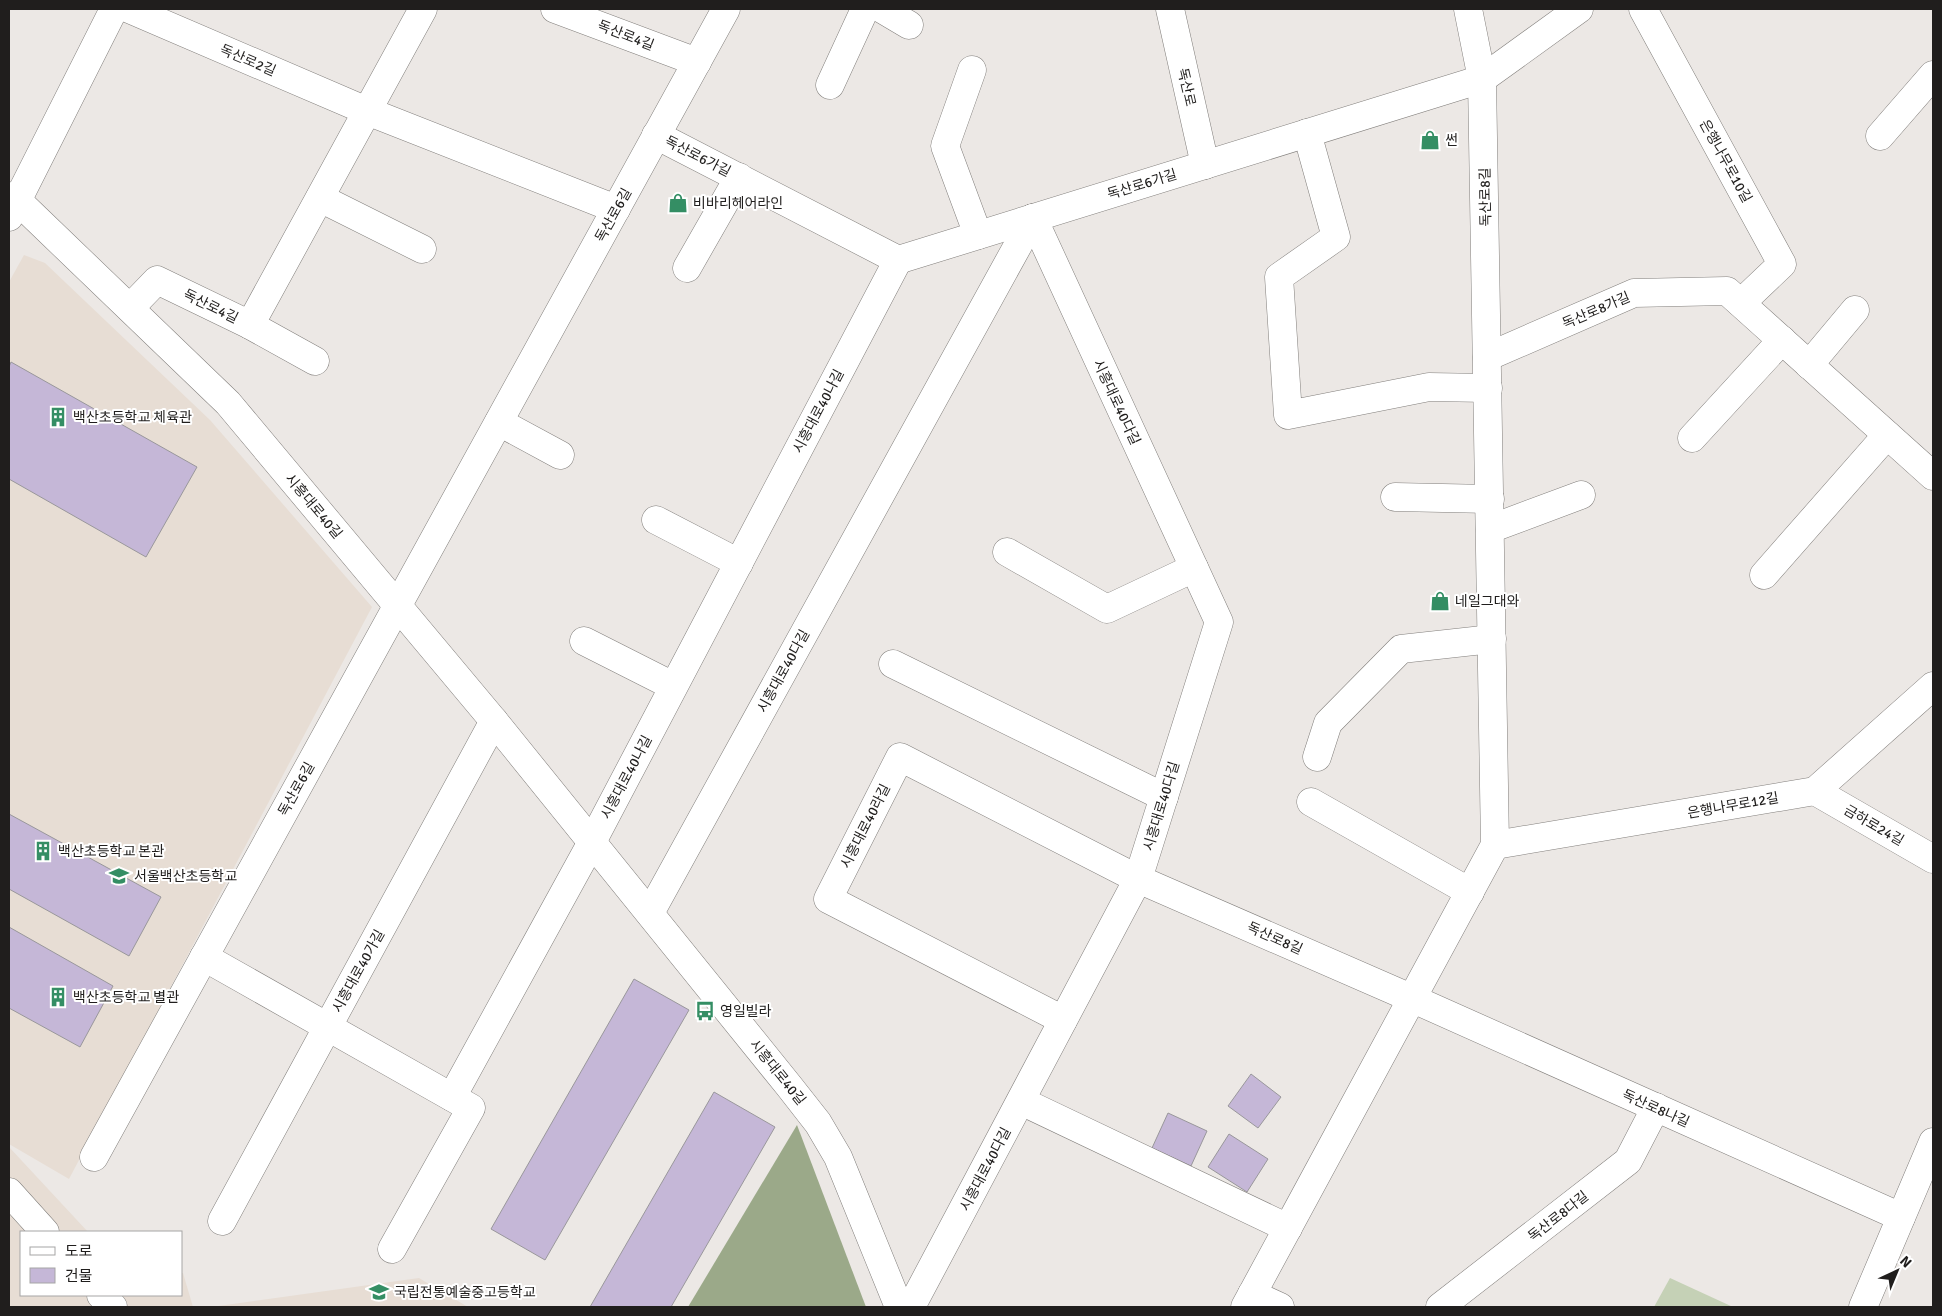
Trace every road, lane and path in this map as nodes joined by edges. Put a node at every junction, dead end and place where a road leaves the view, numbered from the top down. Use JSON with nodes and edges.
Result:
{"nodes":[{"id":1,"x":114,"y":9,"type":"edge"},
{"id":2,"x":130,"y":9,"type":"edge"},
{"id":3,"x":423,"y":9,"type":"edge"},
{"id":4,"x":556,"y":9,"type":"edge"},
{"id":5,"x":726,"y":9,"type":"edge"},
{"id":6,"x":865,"y":9,"type":"edge"},
{"id":7,"x":882,"y":9,"type":"edge"},
{"id":8,"x":1170,"y":9,"type":"edge"},
{"id":9,"x":1468,"y":9,"type":"edge"},
{"id":10,"x":1579,"y":9,"type":"edge"},
{"id":11,"x":1643,"y":9,"type":"edge"},
{"id":12,"x":909,"y":25,"type":"dead end"},
{"id":13,"x":697,"y":62,"type":"junction"},
{"id":14,"x":972,"y":70,"type":"dead end"},
{"id":15,"x":1933,"y":75,"type":"edge"},
{"id":16,"x":1482,"y":79,"type":"junction"},
{"id":17,"x":830,"y":85,"type":"dead end"},
{"id":18,"x":367,"y":111,"type":"junction"},
{"id":19,"x":1307,"y":133,"type":"junction"},
{"id":20,"x":656,"y":135,"type":"junction"},
{"id":21,"x":1880,"y":136,"type":"dead end"},
{"id":22,"x":1205,"y":164,"type":"junction"},
{"id":23,"x":739,"y":177,"type":"junction"},
{"id":24,"x":320,"y":198,"type":"junction"},
{"id":25,"x":12,"y":205,"type":"edge"},
{"id":26,"x":616,"y":209,"type":"junction"},
{"id":27,"x":1033,"y":218,"type":"junction"},
{"id":28,"x":978,"y":235,"type":"junction"},
{"id":29,"x":422,"y":249,"type":"dead end"},
{"id":30,"x":898,"y":260,"type":"junction"},
{"id":31,"x":687,"y":268,"type":"dead end"},
{"id":32,"x":1741,"y":303,"type":"junction"},
{"id":33,"x":130,"y":308,"type":"junction"},
{"id":34,"x":1856,"y":310,"type":"dead end"},
{"id":35,"x":250,"y":325,"type":"junction"},
{"id":36,"x":1782,"y":340,"type":"junction"},
{"id":37,"x":1487,"y":357,"type":"junction"},
{"id":38,"x":315,"y":360,"type":"dead end"},
{"id":39,"x":1809,"y":365,"type":"junction"},
{"id":40,"x":1488,"y":388,"type":"junction"},
{"id":41,"x":499,"y":422,"type":"junction"},
{"id":42,"x":1887,"y":435,"type":"junction"},
{"id":43,"x":1692,"y":438,"type":"dead end"},
{"id":44,"x":560,"y":455,"type":"dead end"},
{"id":45,"x":1932,"y":473,"type":"edge"},
{"id":46,"x":1581,"y":495,"type":"dead end"},
{"id":47,"x":1395,"y":497,"type":"dead end"},
{"id":48,"x":1490,"y":499,"type":"junction"},
{"id":49,"x":656,"y":520,"type":"dead end"},
{"id":50,"x":1490,"y":529,"type":"junction"},
{"id":51,"x":1007,"y":552,"type":"dead end"},
{"id":52,"x":738,"y":563,"type":"junction"},
{"id":53,"x":1194,"y":568,"type":"junction"},
{"id":54,"x":1764,"y":575,"type":"dead end"},
{"id":55,"x":397,"y":607,"type":"junction"},
{"id":56,"x":1492,"y":639,"type":"junction"},
{"id":57,"x":584,"y":641,"type":"dead end"},
{"id":58,"x":893,"y":664,"type":"dead end"},
{"id":59,"x":673,"y":686,"type":"junction"},
{"id":60,"x":1933,"y":686,"type":"edge"},
{"id":61,"x":494,"y":721,"type":"junction"},
{"id":62,"x":1317,"y":757,"type":"dead end"},
{"id":63,"x":1815,"y":791,"type":"junction"},
{"id":64,"x":1164,"y":797,"type":"junction"},
{"id":65,"x":1311,"y":802,"type":"dead end"},
{"id":66,"x":592,"y":842,"type":"junction"},
{"id":67,"x":1495,"y":845,"type":"junction"},
{"id":68,"x":1933,"y":859,"type":"edge"},
{"id":69,"x":1138,"y":879,"type":"junction"},
{"id":70,"x":1470,"y":892,"type":"junction"},
{"id":71,"x":650,"y":913,"type":"junction"},
{"id":72,"x":204,"y":957,"type":"junction"},
{"id":73,"x":1411,"y":998,"type":"junction"},
{"id":74,"x":1064,"y":1020,"type":"junction"},
{"id":75,"x":327,"y":1027,"type":"junction"},
{"id":76,"x":452,"y":1097,"type":"junction"},
{"id":77,"x":1021,"y":1101,"type":"junction"},
{"id":78,"x":1656,"y":1107,"type":"junction"},
{"id":79,"x":1933,"y":1142,"type":"edge"},
{"id":80,"x":94,"y":1157,"type":"dead end"},
{"id":81,"x":9,"y":1192,"type":"edge"},
{"id":82,"x":1902,"y":1217,"type":"junction"},
{"id":83,"x":222,"y":1221,"type":"dead end"},
{"id":84,"x":1288,"y":1228,"type":"junction"},
{"id":85,"x":44,"y":1231,"type":"edge"},
{"id":86,"x":392,"y":1249,"type":"dead end"},
{"id":87,"x":102,"y":1296,"type":"edge"},
{"id":88,"x":1248,"y":1301,"type":"edge"},
{"id":89,"x":113,"y":1307,"type":"edge"},
{"id":90,"x":899,"y":1307,"type":"edge"},
{"id":91,"x":911,"y":1307,"type":"edge"},
{"id":92,"x":1280,"y":1307,"type":"edge"},
{"id":93,"x":1440,"y":1307,"type":"edge"},
{"id":94,"x":1863,"y":1307,"type":"edge"}],
"edges":[{"from":1,"to":25,"type":"street"},
{"from":2,"to":18,"type":"street","name":"독산로2길"},
{"from":3,"to":18,"type":"street","name":"독산로4길"},
{"from":4,"to":13,"type":"street","name":"독산로4길"},
{"from":5,"to":13,"type":"street","name":"독산로6길"},
{"from":6,"to":17,"type":"street"},
{"from":7,"to":12,"type":"street"},
{"from":8,"to":22,"type":"street","name":"독산로"},
{"from":9,"to":16,"type":"street","name":"독산로8길"},
{"from":10,"to":16,"type":"street"},
{"from":11,"to":32,"type":"street","name":"은행나무로10길"},
{"from":13,"to":20,"type":"street","name":"독산로6길"},
{"from":14,"to":28,"type":"street"},
{"from":15,"to":21,"type":"street"},
{"from":16,"to":19,"type":"street","name":"독산로6가길"},
{"from":16,"to":37,"type":"street","name":"독산로8길"},
{"from":18,"to":24,"type":"street","name":"독산로4길"},
{"from":18,"to":26,"type":"street"},
{"from":19,"to":22,"type":"street","name":"독산로6가길"},
{"from":19,"to":40,"type":"street"},
{"from":20,"to":23,"type":"street","name":"독산로6가길"},
{"from":20,"to":26,"type":"street","name":"독산로6길"},
{"from":22,"to":27,"type":"street","name":"독산로6가길"},
{"from":23,"to":30,"type":"street","name":"독산로6가길"},
{"from":23,"to":31,"type":"street","name":"독산로6가길"},
{"from":24,"to":29,"type":"street"},
{"from":24,"to":35,"type":"street","name":"독산로4길"},
{"from":25,"to":33,"type":"street","name":"시흥대로40길"},
{"from":26,"to":41,"type":"street","name":"독산로6길"},
{"from":27,"to":28,"type":"street","name":"독산로6가길"},
{"from":27,"to":53,"type":"street","name":"시흥대로40다길"},
{"from":27,"to":71,"type":"street","name":"시흥대로40다길"},
{"from":28,"to":30,"type":"street","name":"독산로6가길"},
{"from":30,"to":52,"type":"street","name":"시흥대로40나길"},
{"from":32,"to":36,"type":"street","name":"독산로8가길"},
{"from":32,"to":37,"type":"street","name":"독산로8가길"},
{"from":33,"to":35,"type":"street","name":"독산로4길"},
{"from":33,"to":55,"type":"street","name":"시흥대로40길"},
{"from":34,"to":39,"type":"street"},
{"from":35,"to":38,"type":"street"},
{"from":36,"to":39,"type":"street","name":"독산로8가길"},
{"from":36,"to":43,"type":"street"},
{"from":37,"to":40,"type":"street","name":"독산로8길"},
{"from":39,"to":42,"type":"street","name":"독산로8가길"},
{"from":40,"to":48,"type":"street","name":"독산로8길"},
{"from":41,"to":44,"type":"street"},
{"from":41,"to":55,"type":"street","name":"독산로6길"},
{"from":42,"to":45,"type":"street","name":"독산로8가길"},
{"from":42,"to":54,"type":"street"},
{"from":46,"to":50,"type":"street"},
{"from":47,"to":48,"type":"street"},
{"from":48,"to":50,"type":"street","name":"독산로8길"},
{"from":49,"to":52,"type":"street"},
{"from":50,"to":56,"type":"street","name":"독산로8길"},
{"from":51,"to":53,"type":"street"},
{"from":52,"to":59,"type":"street","name":"시흥대로40나길"},
{"from":53,"to":64,"type":"street","name":"시흥대로40다길"},
{"from":55,"to":61,"type":"street","name":"시흥대로40길"},
{"from":55,"to":72,"type":"street","name":"독산로6길"},
{"from":56,"to":62,"type":"street"},
{"from":56,"to":67,"type":"street","name":"독산로8길"},
{"from":57,"to":59,"type":"street"},
{"from":58,"to":64,"type":"street"},
{"from":59,"to":66,"type":"street","name":"시흥대로40나길"},
{"from":60,"to":63,"type":"street"},
{"from":61,"to":66,"type":"street","name":"시흥대로40길"},
{"from":61,"to":75,"type":"street","name":"시흥대로40가길"},
{"from":63,"to":67,"type":"street","name":"은행나무로12길"},
{"from":63,"to":68,"type":"street","name":"금하로24길"},
{"from":64,"to":69,"type":"street","name":"시흥대로40다길"},
{"from":65,"to":70,"type":"street"},
{"from":66,"to":71,"type":"street","name":"시흥대로40길"},
{"from":66,"to":76,"type":"street"},
{"from":67,"to":70,"type":"street","name":"독산로8길"},
{"from":69,"to":73,"type":"street","name":"독산로8길"},
{"from":69,"to":74,"type":"street","name":"시흥대로40다길"},
{"from":69,"to":74,"type":"street","name":"시흥대로40라길"},
{"from":70,"to":73,"type":"street","name":"독산로8길"},
{"from":71,"to":90,"type":"street","name":"시흥대로40길"},
{"from":72,"to":75,"type":"street"},
{"from":72,"to":80,"type":"street","name":"독산로6길"},
{"from":73,"to":78,"type":"street","name":"독산로8나길"},
{"from":73,"to":84,"type":"street","name":"독산로8길"},
{"from":74,"to":77,"type":"street","name":"시흥대로40다길"},
{"from":75,"to":76,"type":"street"},
{"from":75,"to":83,"type":"street","name":"시흥대로40가길"},
{"from":76,"to":86,"type":"street"},
{"from":77,"to":84,"type":"street"},
{"from":77,"to":91,"type":"street","name":"시흥대로40다길"},
{"from":78,"to":82,"type":"street","name":"독산로8나길"},
{"from":78,"to":93,"type":"street","name":"독산로8다길"},
{"from":79,"to":82,"type":"street"},
{"from":81,"to":85,"type":"street"},
{"from":82,"to":94,"type":"street"},
{"from":84,"to":88,"type":"street","name":"독산로8길"},
{"from":87,"to":89,"type":"street"},
{"from":88,"to":92,"type":"street"}]}
